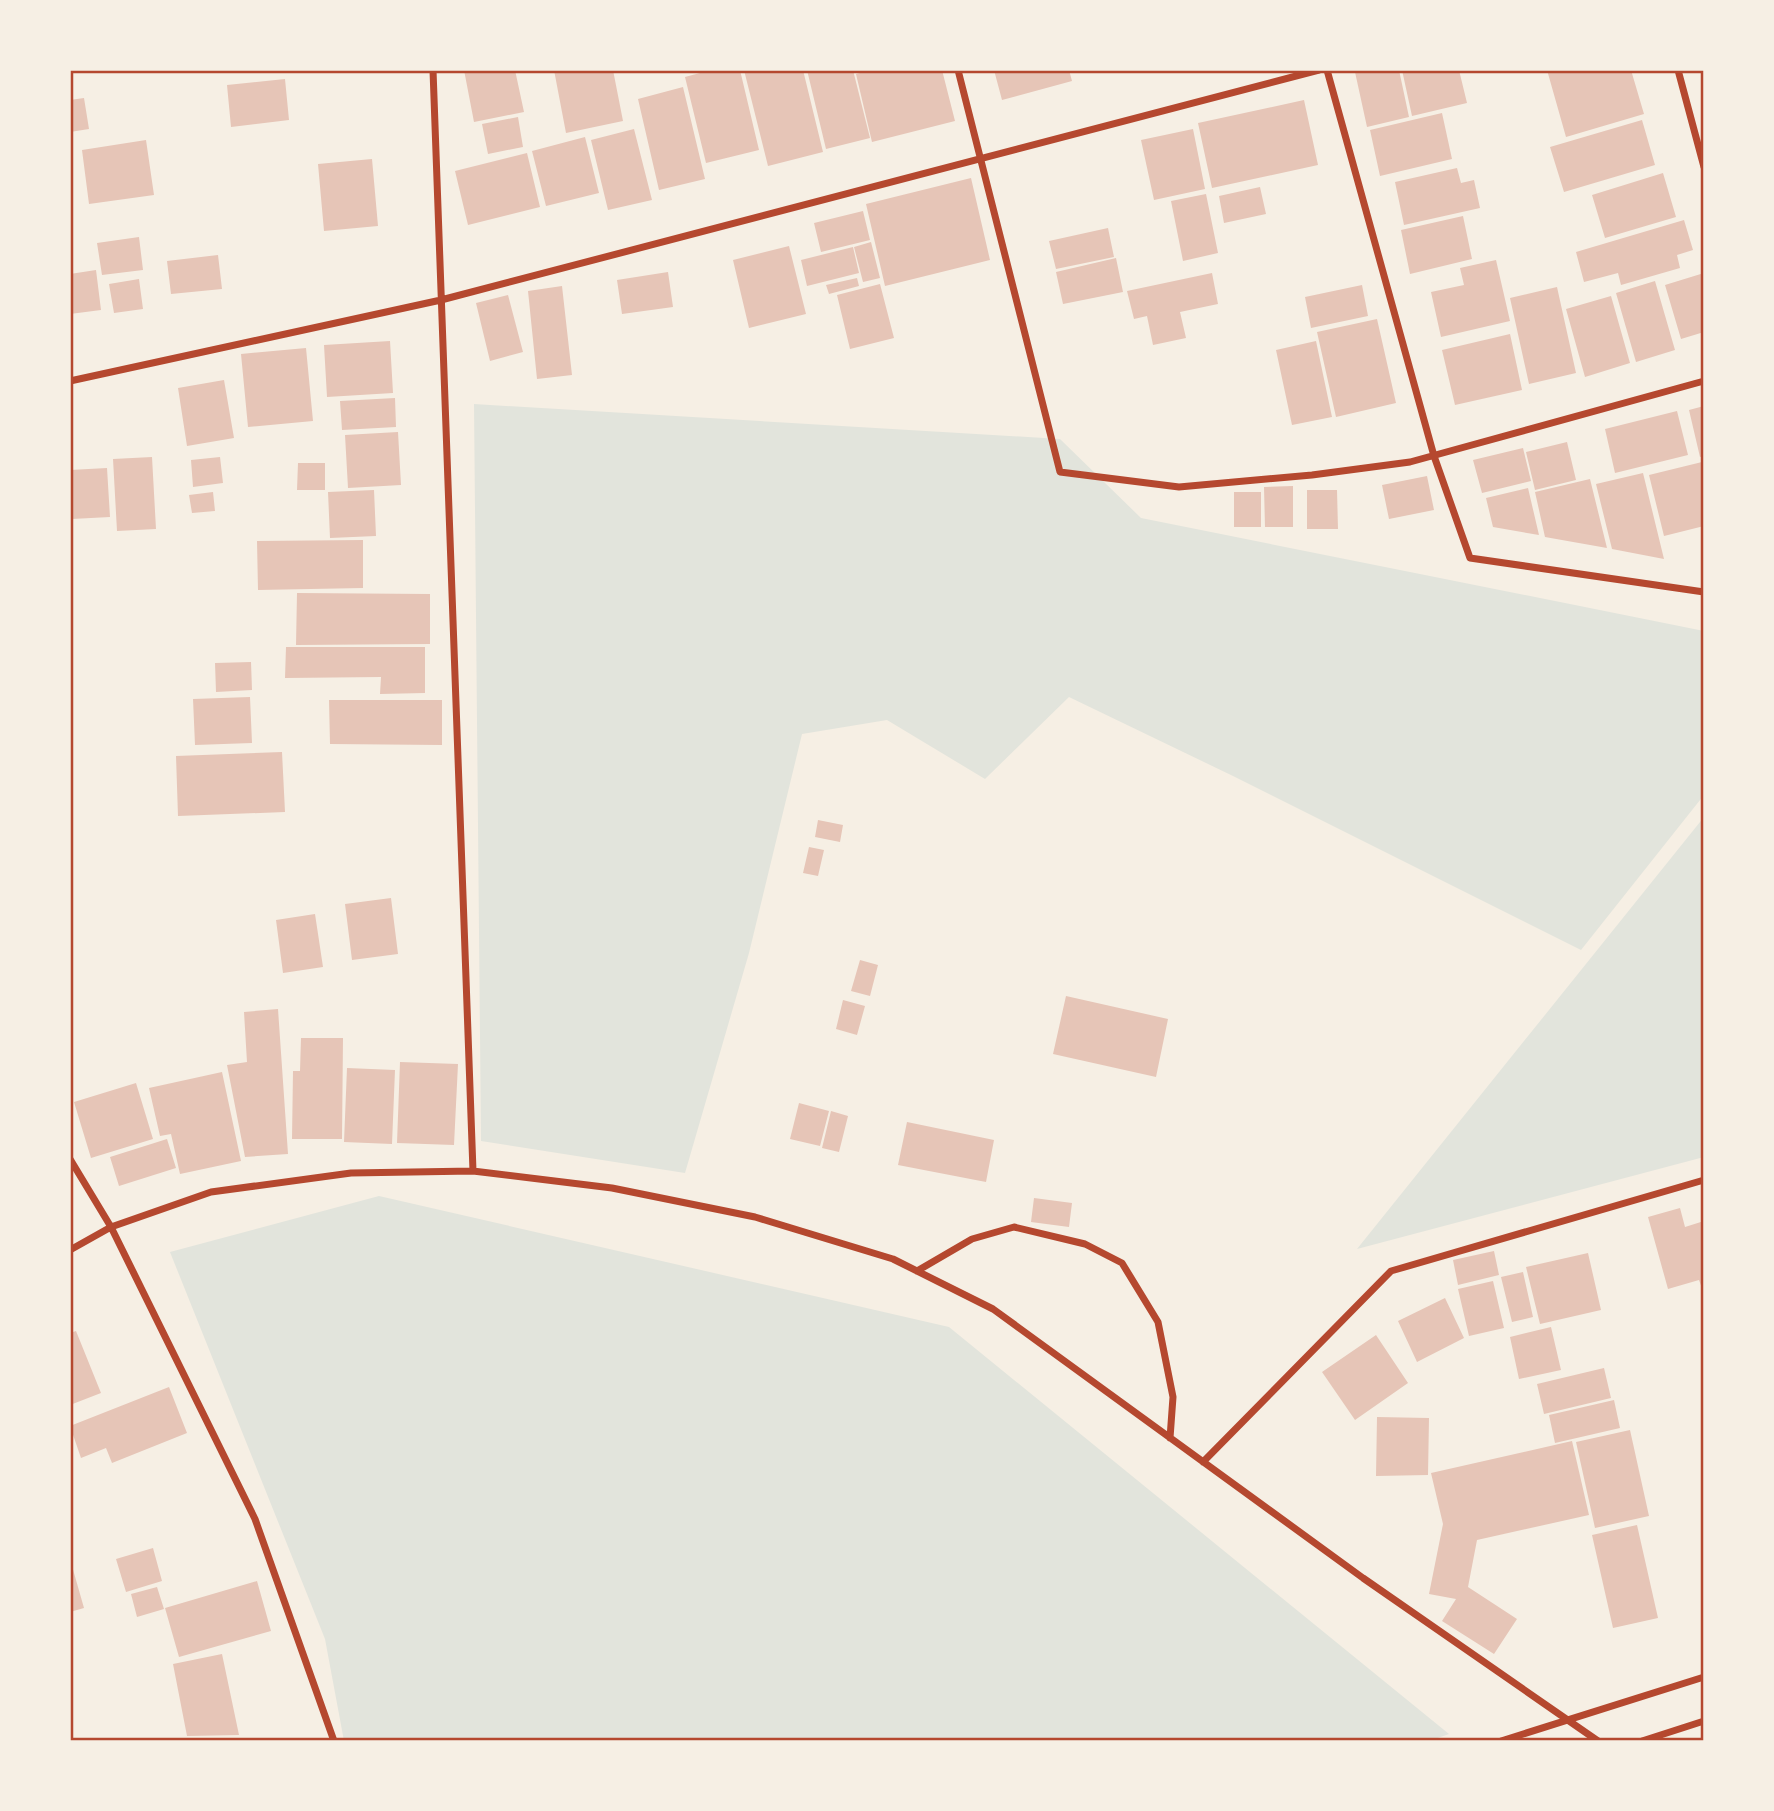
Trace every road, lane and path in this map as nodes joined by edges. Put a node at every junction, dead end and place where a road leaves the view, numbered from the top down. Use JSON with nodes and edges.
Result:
{"nodes":[{"id":1,"x":433,"y":70,"type":"edge"},
{"id":2,"x":958,"y":70,"type":"edge"},
{"id":3,"x":1319,"y":70,"type":"edge"},
{"id":4,"x":1327,"y":70,"type":"edge"},
{"id":5,"x":1678,"y":70,"type":"edge"},
{"id":6,"x":980,"y":157,"type":"junction"},
{"id":7,"x":1704,"y":167,"type":"edge"},
{"id":8,"x":441,"y":299,"type":"junction"},
{"id":9,"x":70,"y":381,"type":"edge"},
{"id":10,"x":1704,"y":381,"type":"edge"},
{"id":11,"x":1434,"y":456,"type":"junction"},
{"id":12,"x":1704,"y":592,"type":"edge"},
{"id":13,"x":70,"y":1159,"type":"edge"},
{"id":14,"x":473,"y":1171,"type":"junction"},
{"id":15,"x":1704,"y":1180,"type":"edge"},
{"id":16,"x":111,"y":1227,"type":"junction"},
{"id":17,"x":70,"y":1250,"type":"edge"},
{"id":18,"x":917,"y":1270,"type":"junction"},
{"id":19,"x":1170,"y":1438,"type":"junction"},
{"id":20,"x":1203,"y":1462,"type":"junction"},
{"id":21,"x":1704,"y":1677,"type":"edge"},
{"id":22,"x":1567,"y":1719,"type":"junction"},
{"id":23,"x":1704,"y":1721,"type":"edge"},
{"id":24,"x":334,"y":1741,"type":"edge"},
{"id":25,"x":1501,"y":1741,"type":"edge"},
{"id":26,"x":1598,"y":1741,"type":"edge"},
{"id":27,"x":1642,"y":1741,"type":"edge"}],
"edges":[{"from":1,"to":8,"type":"street"},
{"from":2,"to":6,"type":"street"},
{"from":3,"to":6,"type":"street"},
{"from":4,"to":11,"type":"street"},
{"from":5,"to":7,"type":"street"},
{"from":6,"to":8,"type":"street"},
{"from":6,"to":11,"type":"street"},
{"from":8,"to":9,"type":"street"},
{"from":8,"to":14,"type":"street"},
{"from":10,"to":11,"type":"street"},
{"from":11,"to":12,"type":"street"},
{"from":13,"to":16,"type":"street"},
{"from":14,"to":16,"type":"street"},
{"from":14,"to":18,"type":"street"},
{"from":15,"to":20,"type":"street"},
{"from":16,"to":17,"type":"street"},
{"from":16,"to":24,"type":"street"},
{"from":18,"to":19,"type":"street"},
{"from":18,"to":19,"type":"street"},
{"from":19,"to":20,"type":"street"},
{"from":20,"to":22,"type":"street"},
{"from":21,"to":22,"type":"street"},
{"from":22,"to":25,"type":"street"},
{"from":22,"to":26,"type":"street"},
{"from":23,"to":27,"type":"street"}]}
